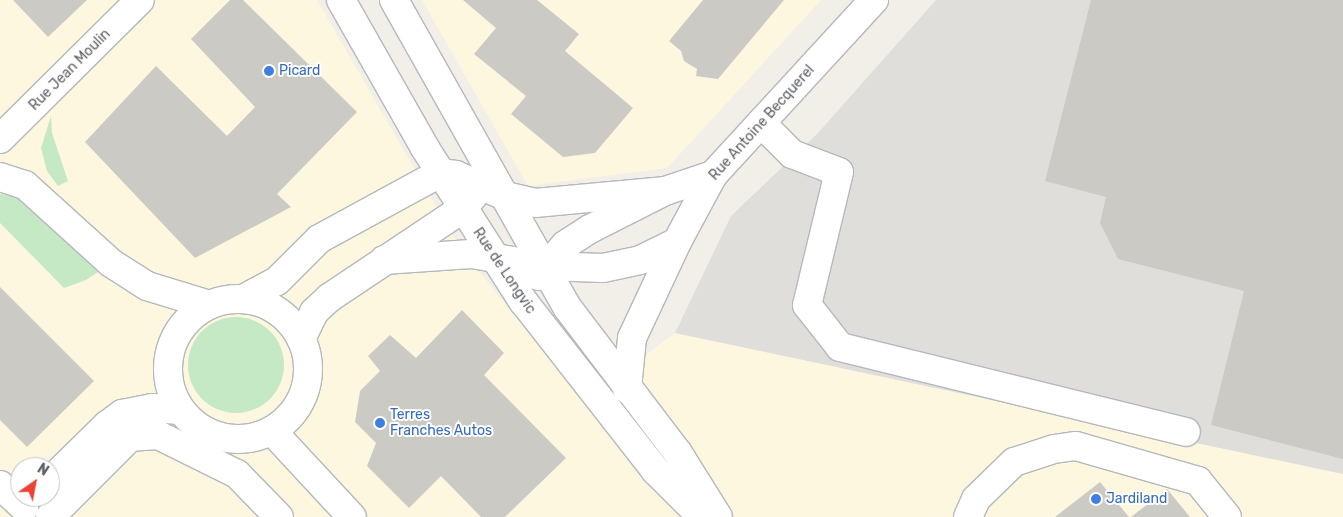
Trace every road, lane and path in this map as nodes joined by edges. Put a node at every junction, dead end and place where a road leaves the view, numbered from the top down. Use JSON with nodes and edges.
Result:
{"nodes":[{"id":1,"x":140,"y":0,"type":"edge"},
{"id":2,"x":341,"y":0,"type":"edge"},
{"id":3,"x":394,"y":0,"type":"edge"},
{"id":4,"x":874,"y":0,"type":"edge"},
{"id":5,"x":761,"y":123,"type":"junction"},
{"id":6,"x":0,"y":139,"type":"edge"},
{"id":7,"x":475,"y":145,"type":"junction"},
{"id":8,"x":440,"y":173,"type":"junction"},
{"id":9,"x":713,"y":175,"type":"junction"},
{"id":10,"x":0,"y":177,"type":"edge"},
{"id":11,"x":478,"y":185,"type":"junction"},
{"id":12,"x":665,"y":191,"type":"junction"},
{"id":13,"x":505,"y":196,"type":"junction"},
{"id":14,"x":462,"y":209,"type":"junction"},
{"id":15,"x":677,"y":242,"type":"junction"},
{"id":16,"x":491,"y":255,"type":"junction"},
{"id":17,"x":384,"y":260,"type":"junction"},
{"id":18,"x":544,"y":266,"type":"junction"},
{"id":19,"x":243,"y":299,"type":"junction"},
{"id":20,"x":523,"y":301,"type":"junction"},
{"id":21,"x":209,"y":305,"type":"junction"},
{"id":22,"x":301,"y":339,"type":"junction"},
{"id":23,"x":627,"y":389,"type":"junction"},
{"id":24,"x":180,"y":410,"type":"junction"},
{"id":25,"x":272,"y":431,"type":"junction"},
{"id":26,"x":1186,"y":432,"type":"dead end"},
{"id":27,"x":60,"y":471,"type":"edge"},
{"id":28,"x":0,"y":485,"type":"edge"},
{"id":29,"x":10,"y":494,"type":"edge"},
{"id":30,"x":50,"y":517,"type":"edge"},
{"id":31,"x":280,"y":517,"type":"edge"},
{"id":32,"x":352,"y":517,"type":"edge"},
{"id":33,"x":702,"y":517,"type":"edge"},
{"id":34,"x":718,"y":517,"type":"edge"},
{"id":35,"x":968,"y":517,"type":"edge"},
{"id":36,"x":1227,"y":517,"type":"edge"}],
"edges":[{"from":1,"to":6,"type":"street","name":"Rue Jean Moulin"},
{"from":2,"to":8,"type":"street","name":"Rue de Longvic"},
{"from":3,"to":7,"type":"street"},
{"from":4,"to":5,"type":"street","name":"Rue Antoine Becquerel"},
{"from":5,"to":9,"type":"street","name":"Rue Antoine Becquerel"},
{"from":5,"to":26,"type":"street"},
{"from":7,"to":11,"type":"street"},
{"from":7,"to":13,"type":"street"},
{"from":8,"to":11,"type":"street"},
{"from":8,"to":14,"type":"street","name":"Rue de Longvic"},
{"from":8,"to":19,"type":"street"},
{"from":9,"to":12,"type":"street"},
{"from":9,"to":15,"type":"street","name":"Rue Antoine Becquerel"},
{"from":10,"to":21,"type":"street"},
{"from":11,"to":13,"type":"street"},
{"from":11,"to":14,"type":"street"},
{"from":12,"to":13,"type":"street"},
{"from":12,"to":18,"type":"street"},
{"from":13,"to":18,"type":"street"},
{"from":14,"to":16,"type":"street","name":"Rue de Longvic"},
{"from":14,"to":17,"type":"street"},
{"from":15,"to":18,"type":"street"},
{"from":15,"to":23,"type":"street","name":"Rue Antoine Becquerel"},
{"from":16,"to":17,"type":"street"},
{"from":16,"to":18,"type":"street"},
{"from":16,"to":20,"type":"street","name":"Rue de Longvic"},
{"from":17,"to":22,"type":"street"},
{"from":18,"to":20,"type":"street"},
{"from":18,"to":23,"type":"street"},
{"from":19,"to":21,"type":"street"},
{"from":19,"to":22,"type":"street"},
{"from":20,"to":33,"type":"street","name":"Rue de Longvic"},
{"from":21,"to":24,"type":"street"},
{"from":22,"to":25,"type":"street"},
{"from":23,"to":34,"type":"street"},
{"from":24,"to":25,"type":"street"},
{"from":24,"to":27,"type":"street"},
{"from":25,"to":32,"type":"street"},
{"from":28,"to":29,"type":"street"},
{"from":30,"to":31,"type":"street"},
{"from":35,"to":36,"type":"street"}]}
